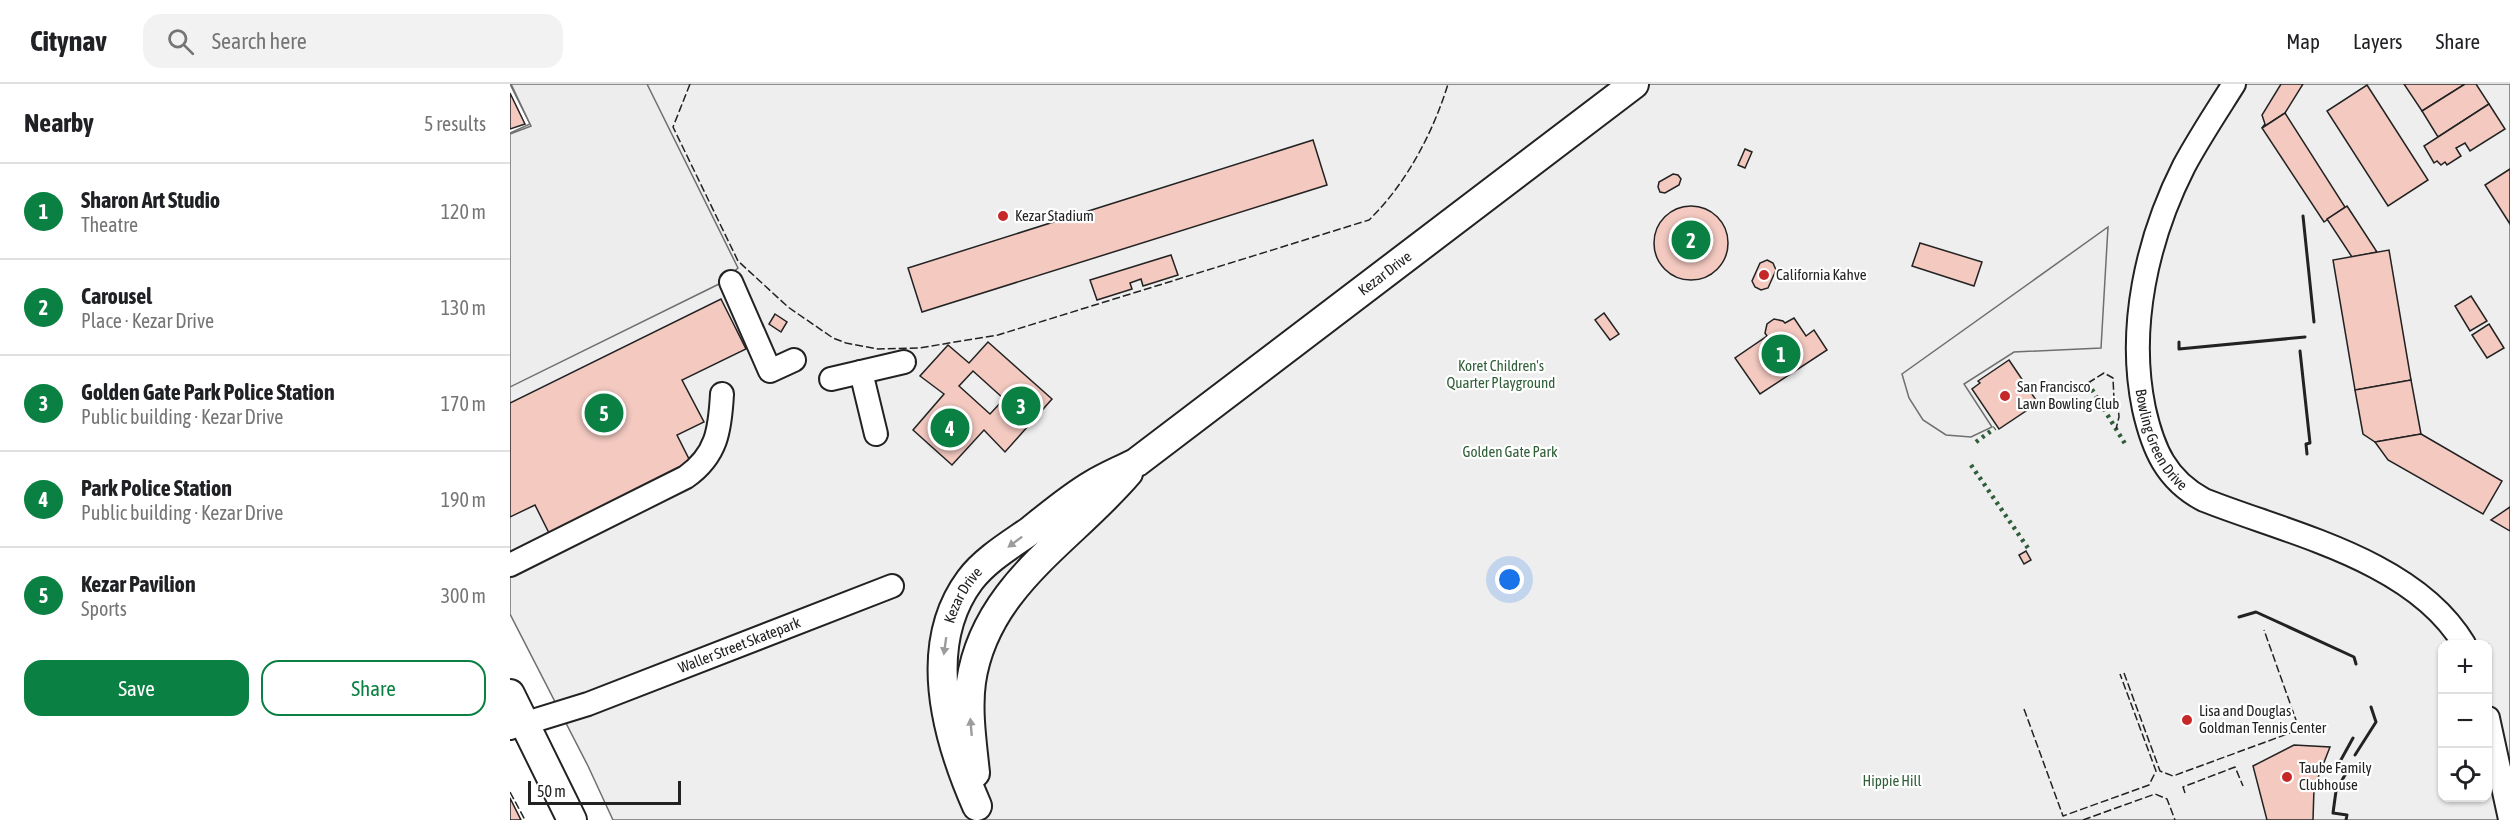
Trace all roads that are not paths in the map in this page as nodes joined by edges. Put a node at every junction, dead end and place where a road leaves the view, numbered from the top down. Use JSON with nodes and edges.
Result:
{"nodes":[{"id":1,"x":1634,"y":84,"type":"edge"},
{"id":2,"x":2234,"y":84,"type":"edge"},
{"id":3,"x":731,"y":282,"type":"dead end"},
{"id":4,"x":794,"y":360,"type":"dead end"},
{"id":5,"x":904,"y":362,"type":"dead end"},
{"id":6,"x":861,"y":372,"type":"junction"},
{"id":7,"x":831,"y":379,"type":"dead end"},
{"id":8,"x":723,"y":394,"type":"dead end"},
{"id":9,"x":876,"y":434,"type":"dead end"},
{"id":10,"x":1137,"y":462,"type":"junction"},
{"id":11,"x":1073,"y":528,"type":"junction"},
{"id":12,"x":510,"y":565,"type":"edge"},
{"id":13,"x":970,"y":579,"type":"junction"},
{"id":14,"x":892,"y":586,"type":"dead end"},
{"id":15,"x":2461,"y":640,"type":"edge"},
{"id":16,"x":971,"y":683,"type":"junction"},
{"id":17,"x":510,"y":694,"type":"edge"},
{"id":18,"x":517,"y":726,"type":"edge"},
{"id":19,"x":2492,"y":740,"type":"edge"},
{"id":20,"x":979,"y":813,"type":"edge"},
{"id":21,"x":2510,"y":819,"type":"edge"},
{"id":22,"x":572,"y":820,"type":"edge"}],
"edges":[{"from":1,"to":10,"type":"main road","name":"Kezar Drive"},
{"from":2,"to":15,"type":"street","name":"Bowling Green Drive"},
{"from":3,"to":4,"type":"street"},
{"from":5,"to":6,"type":"street"},
{"from":6,"to":7,"type":"street"},
{"from":6,"to":9,"type":"street"},
{"from":8,"to":12,"type":"street"},
{"from":10,"to":11,"type":"main road","name":"Kezar Drive"},
{"from":10,"to":13,"type":"main road","name":"Kezar Drive","one_way":true},
{"from":11,"to":13,"type":"main road"},
{"from":11,"to":16,"type":"main road","name":"Kezar Drive"},
{"from":13,"to":16,"type":"main road"},
{"from":13,"to":20,"type":"main road","name":"Kezar Drive","one_way":true},
{"from":14,"to":18,"type":"street","name":"Waller Street Skatepark"},
{"from":20,"to":16,"type":"main road","name":"Kezar Drive","one_way":true},
{"from":17,"to":18,"type":"main road"},
{"from":18,"to":22,"type":"main road"},
{"from":19,"to":21,"type":"street"}]}
